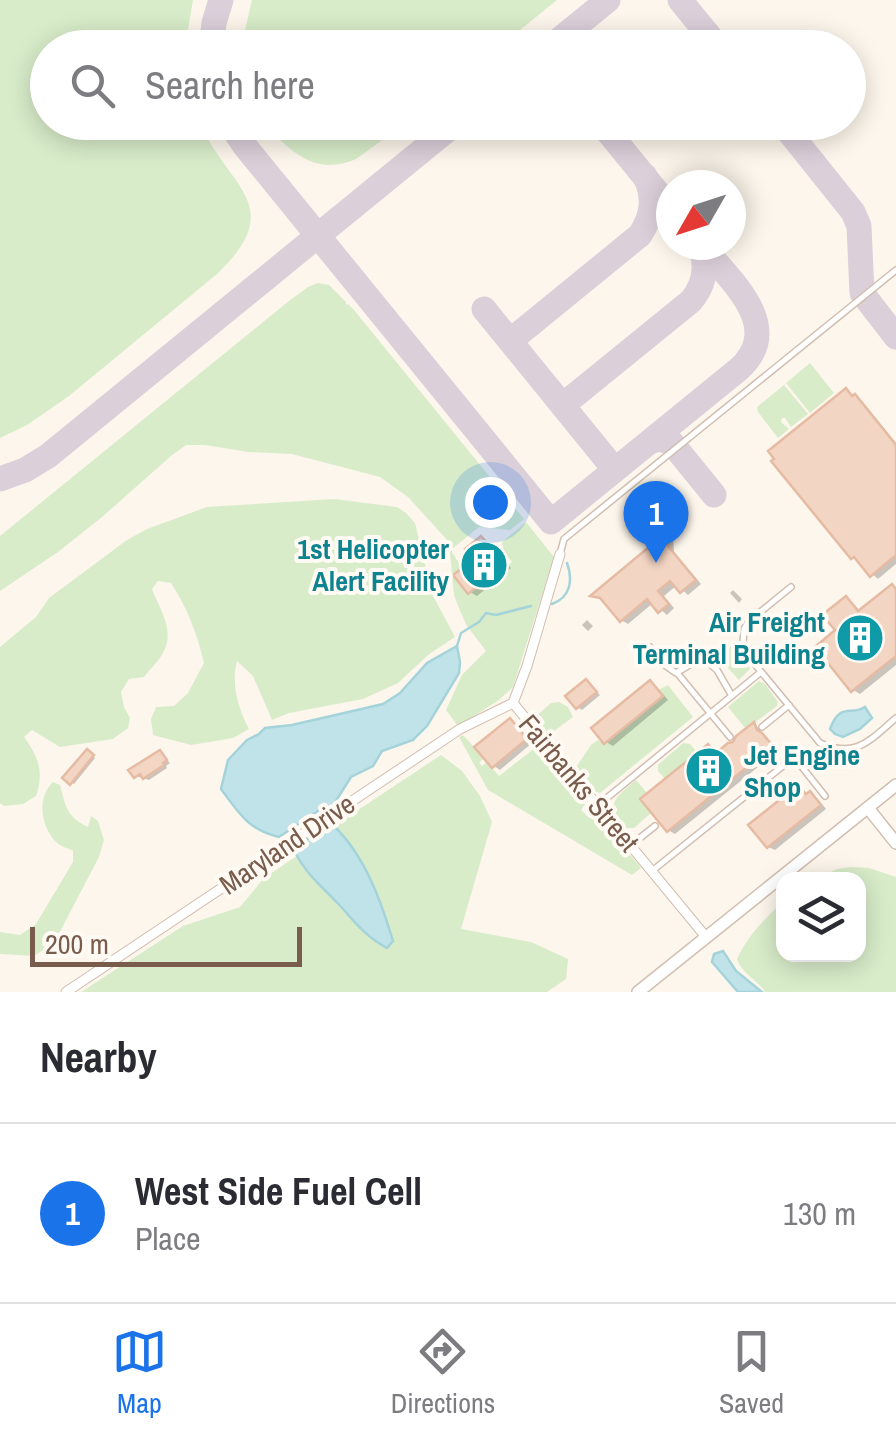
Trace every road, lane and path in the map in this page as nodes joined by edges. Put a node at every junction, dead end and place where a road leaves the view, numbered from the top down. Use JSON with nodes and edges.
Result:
{"nodes":[{"id":1,"x":896,"y":270,"type":"edge"},
{"id":2,"x":560,"y":554,"type":"joint"},
{"id":3,"x":790,"y":587,"type":"dead end"},
{"id":4,"x":650,"y":647,"type":"dead end"},
{"id":5,"x":677,"y":672,"type":"junction"},
{"id":6,"x":761,"y":672,"type":"junction"},
{"id":7,"x":732,"y":696,"type":"junction"},
{"id":8,"x":513,"y":702,"type":"junction"},
{"id":9,"x":789,"y":705,"type":"junction"},
{"id":10,"x":710,"y":714,"type":"junction"},
{"id":11,"x":896,"y":718,"type":"edge"},
{"id":12,"x":762,"y":727,"type":"dead end"},
{"id":13,"x":730,"y":737,"type":"dead end"},
{"id":14,"x":896,"y":785,"type":"edge"},
{"id":15,"x":825,"y":796,"type":"dead end"},
{"id":16,"x":597,"y":806,"type":"junction"},
{"id":17,"x":868,"y":808,"type":"junction"},
{"id":18,"x":656,"y":826,"type":"dead end"},
{"id":19,"x":896,"y":843,"type":"edge"},
{"id":20,"x":631,"y":846,"type":"junction"},
{"id":21,"x":652,"y":871,"type":"junction"},
{"id":22,"x":706,"y":938,"type":"junction"},
{"id":23,"x":66,"y":992,"type":"edge"},
{"id":24,"x":638,"y":992,"type":"edge"}],
"edges":[{"from":1,"to":2,"type":"lane"},
{"from":2,"to":8,"type":"street","name":"Fairbanks Street"},
{"from":3,"to":6,"type":"lane"},
{"from":4,"to":5,"type":"lane"},
{"from":5,"to":7,"type":"lane"},
{"from":5,"to":10,"type":"lane"},
{"from":6,"to":7,"type":"lane"},
{"from":6,"to":9,"type":"lane"},
{"from":7,"to":10,"type":"lane"},
{"from":8,"to":16,"type":"street","name":"Fairbanks Street"},
{"from":8,"to":23,"type":"street","name":"Maryland Drive"},
{"from":9,"to":11,"type":"lane"},
{"from":9,"to":12,"type":"lane"},
{"from":10,"to":13,"type":"lane"},
{"from":10,"to":16,"type":"lane"},
{"from":14,"to":17,"type":"street"},
{"from":15,"to":21,"type":"lane"},
{"from":16,"to":20,"type":"street","name":"Fairbanks Street"},
{"from":17,"to":19,"type":"street"},
{"from":17,"to":22,"type":"street"},
{"from":18,"to":20,"type":"lane"},
{"from":20,"to":21,"type":"street","name":"Fairbanks Street"},
{"from":21,"to":22,"type":"street","name":"Fairbanks Street"},
{"from":22,"to":24,"type":"street"}]}
